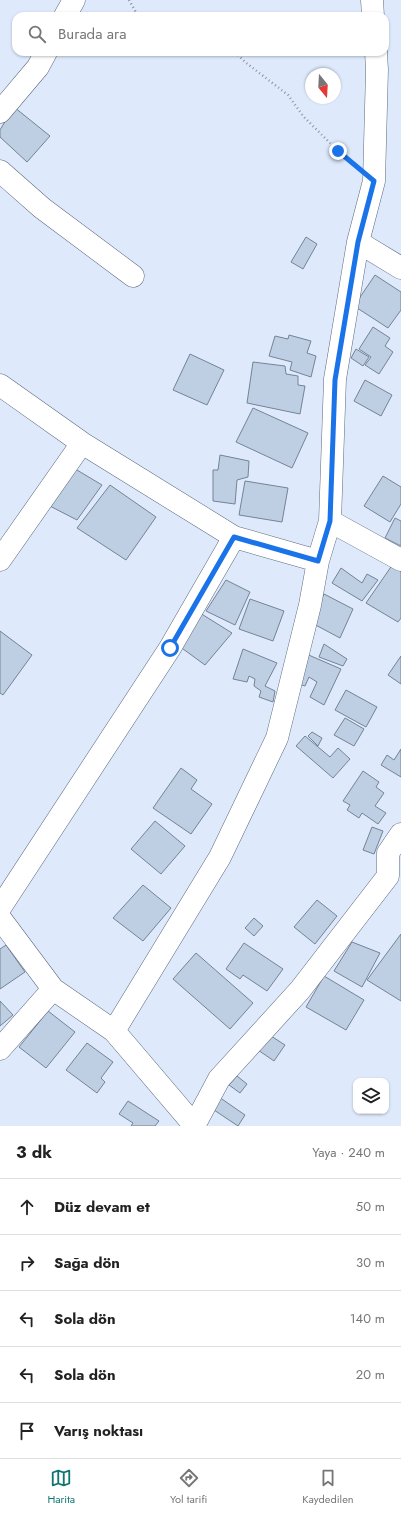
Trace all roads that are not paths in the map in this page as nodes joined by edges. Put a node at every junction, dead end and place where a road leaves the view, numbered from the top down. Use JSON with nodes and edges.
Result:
{"nodes":[{"id":1,"x":74,"y":0,"type":"edge"},
{"id":2,"x":372,"y":0,"type":"edge"},
{"id":3,"x":67,"y":12,"type":"edge"},
{"id":4,"x":373,"y":12,"type":"edge"},
{"id":5,"x":44,"y":56,"type":"edge"},
{"id":6,"x":376,"y":56,"type":"edge"},
{"id":7,"x":0,"y":112,"type":"edge"},
{"id":8,"x":0,"y":171,"type":"edge"},
{"id":9,"x":358,"y":242,"type":"junction"},
{"id":10,"x":401,"y":268,"type":"edge"},
{"id":11,"x":133,"y":276,"type":"dead end"},
{"id":12,"x":0,"y":384,"type":"edge"},
{"id":13,"x":82,"y":443,"type":"junction"},
{"id":14,"x":330,"y":521,"type":"junction"},
{"id":15,"x":234,"y":537,"type":"junction"},
{"id":16,"x":0,"y":560,"type":"edge"},
{"id":17,"x":401,"y":560,"type":"edge"},
{"id":18,"x":318,"y":561,"type":"junction"},
{"id":19,"x":401,"y":834,"type":"edge"},
{"id":20,"x":395,"y":881,"type":"edge"},
{"id":21,"x":0,"y":908,"type":"edge"},
{"id":22,"x":0,"y":918,"type":"edge"},
{"id":23,"x":53,"y":989,"type":"junction"},
{"id":24,"x":114,"y":1032,"type":"junction"},
{"id":25,"x":0,"y":1049,"type":"edge"},
{"id":26,"x":194,"y":1126,"type":"edge"}],
"edges":[{"from":1,"to":3,"type":"street"},
{"from":2,"to":4,"type":"street"},
{"from":5,"to":7,"type":"street"},
{"from":6,"to":9,"type":"street"},
{"from":8,"to":11,"type":"street"},
{"from":9,"to":10,"type":"street"},
{"from":9,"to":14,"type":"street"},
{"from":12,"to":13,"type":"street"},
{"from":13,"to":15,"type":"street"},
{"from":13,"to":16,"type":"street"},
{"from":14,"to":17,"type":"street"},
{"from":14,"to":18,"type":"street"},
{"from":15,"to":18,"type":"street"},
{"from":15,"to":21,"type":"street"},
{"from":18,"to":24,"type":"street"},
{"from":19,"to":20,"type":"street"},
{"from":20,"to":26,"type":"street"},
{"from":22,"to":23,"type":"street"},
{"from":23,"to":24,"type":"street"},
{"from":23,"to":25,"type":"street"},
{"from":24,"to":26,"type":"street"}]}
